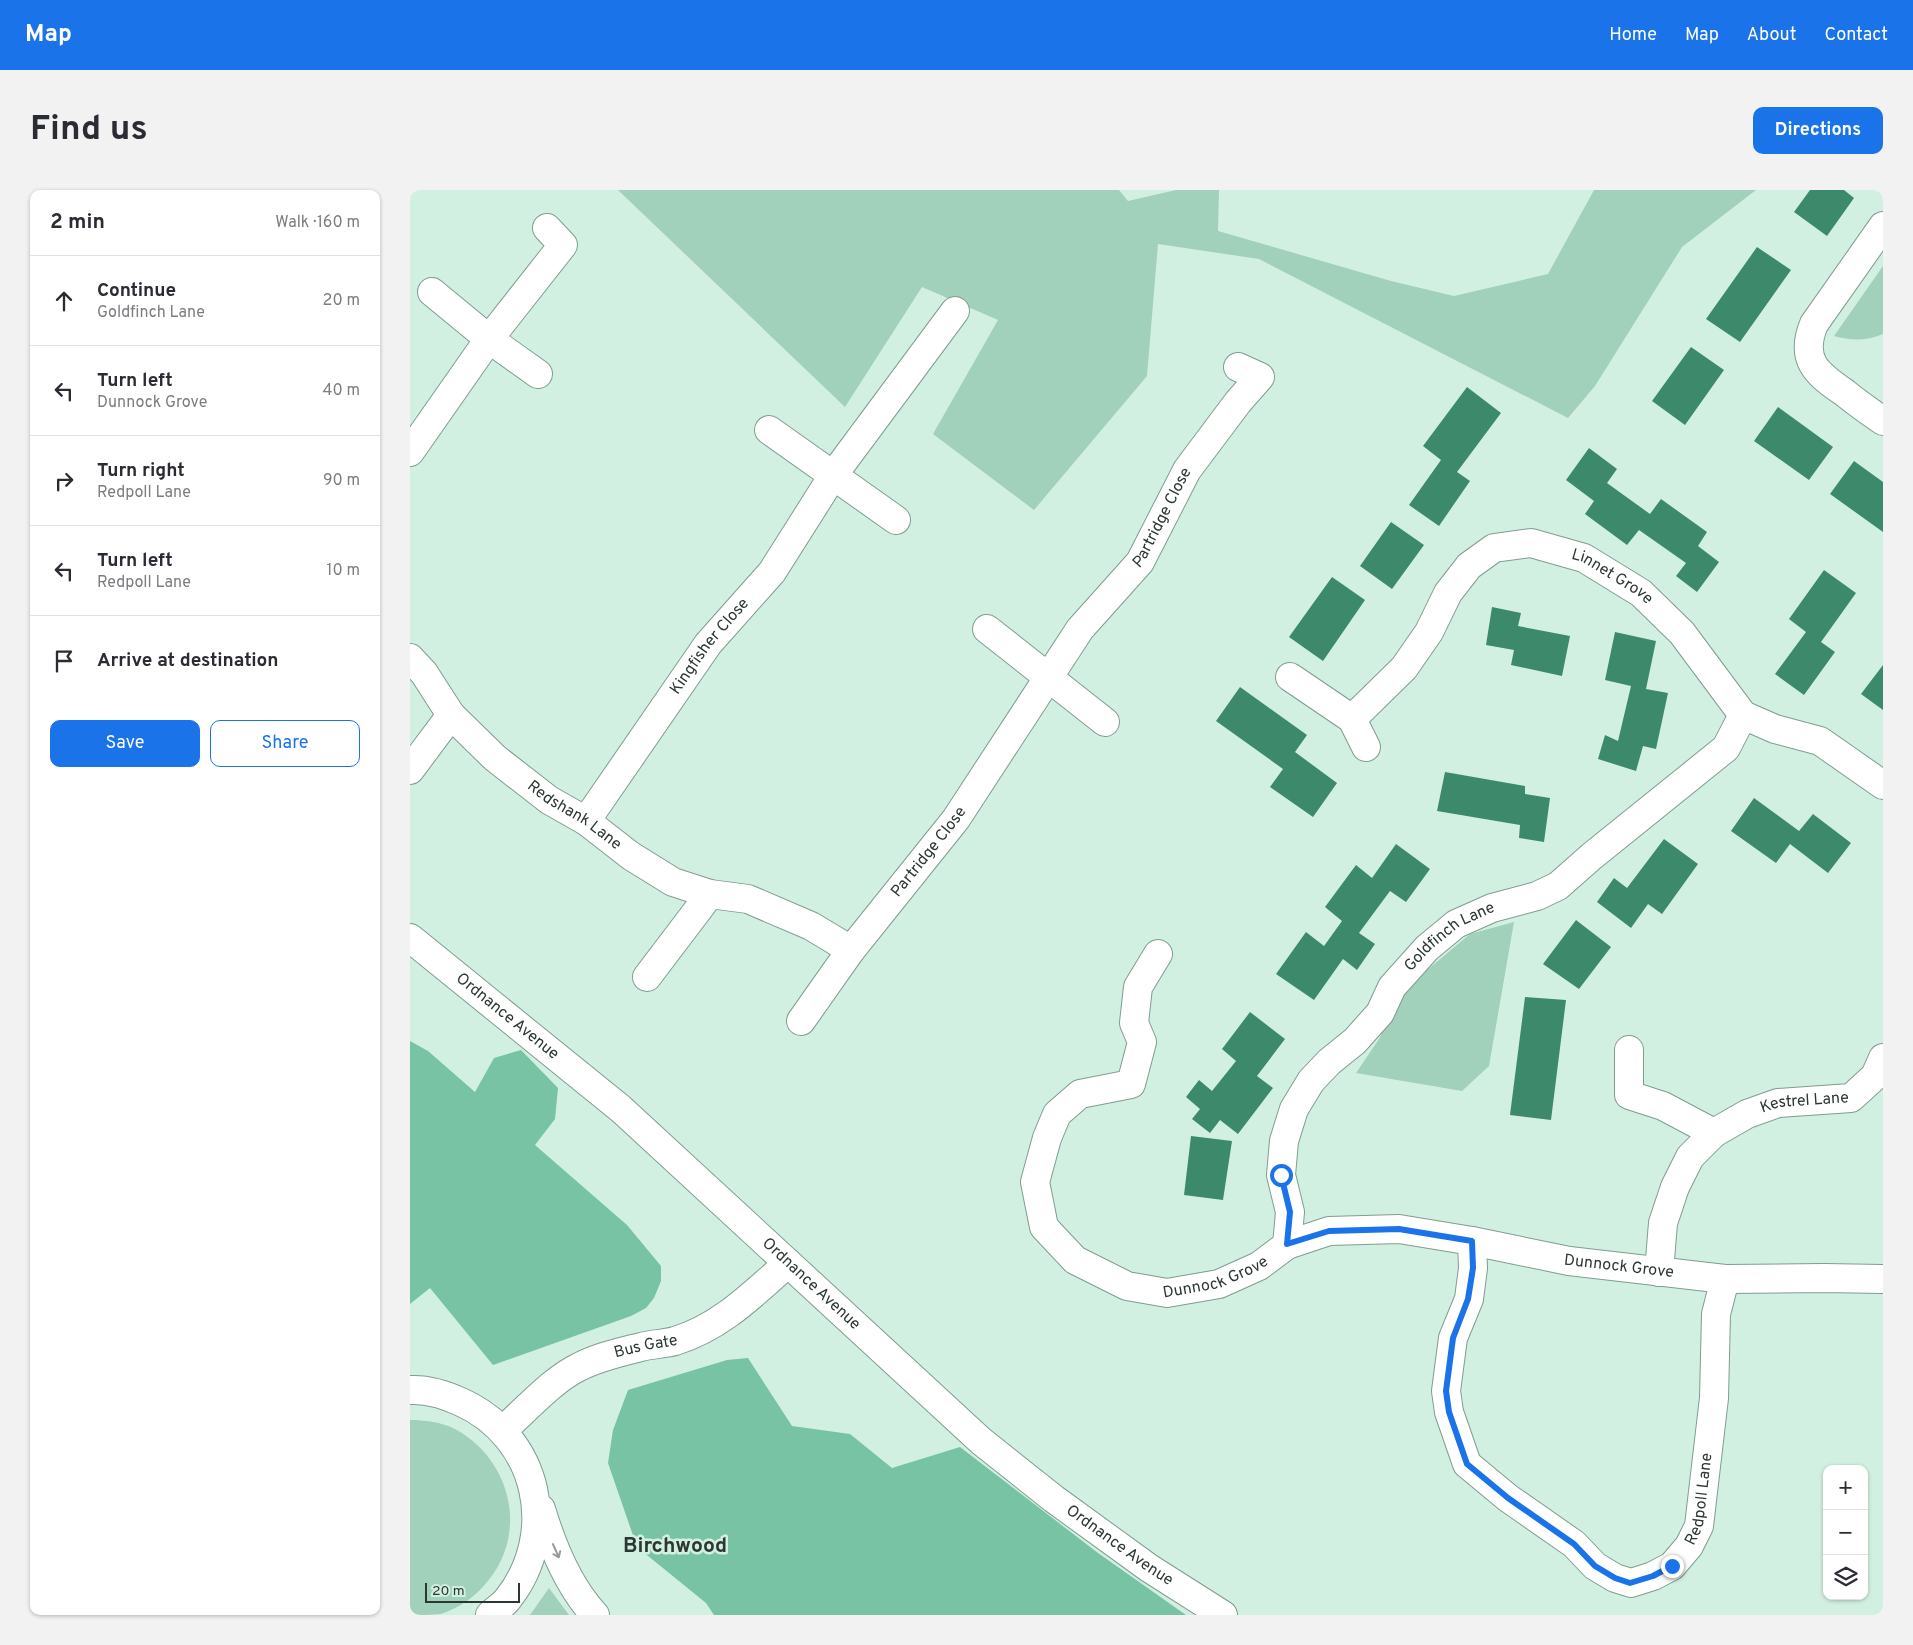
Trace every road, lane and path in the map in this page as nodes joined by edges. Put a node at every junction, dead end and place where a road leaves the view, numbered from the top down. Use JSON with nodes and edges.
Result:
{"nodes":[{"id":1,"x":1883,"y":226,"type":"edge"},
{"id":2,"x":547,"y":228,"type":"dead end"},
{"id":3,"x":432,"y":292,"type":"dead end"},
{"id":4,"x":955,"y":311,"type":"dead end"},
{"id":5,"x":489,"y":339,"type":"junction"},
{"id":6,"x":1238,"y":367,"type":"dead end"},
{"id":7,"x":538,"y":374,"type":"dead end"},
{"id":8,"x":1883,"y":421,"type":"edge"},
{"id":9,"x":769,"y":430,"type":"dead end"},
{"id":10,"x":410,"y":452,"type":"edge"},
{"id":11,"x":834,"y":474,"type":"junction"},
{"id":12,"x":896,"y":520,"type":"dead end"},
{"id":13,"x":987,"y":628,"type":"dead end"},
{"id":14,"x":410,"y":658,"type":"edge"},
{"id":15,"x":1049,"y":676,"type":"junction"},
{"id":16,"x":1290,"y":677,"type":"dead end"},
{"id":17,"x":451,"y":715,"type":"junction"},
{"id":18,"x":1743,"y":715,"type":"junction"},
{"id":19,"x":1352,"y":719,"type":"junction"},
{"id":20,"x":1105,"y":722,"type":"dead end"},
{"id":21,"x":1366,"y":747,"type":"dead end"},
{"id":22,"x":410,"y":770,"type":"edge"},
{"id":23,"x":1883,"y":785,"type":"edge"},
{"id":24,"x":586,"y":821,"type":"junction"},
{"id":25,"x":710,"y":894,"type":"junction"},
{"id":26,"x":410,"y":938,"type":"edge"},
{"id":27,"x":851,"y":950,"type":"junction"},
{"id":28,"x":1158,"y":954,"type":"dead end"},
{"id":29,"x":647,"y":977,"type":"dead end"},
{"id":30,"x":801,"y":1021,"type":"dead end"},
{"id":31,"x":1629,"y":1050,"type":"dead end"},
{"id":32,"x":1883,"y":1058,"type":"edge"},
{"id":33,"x":1714,"y":1133,"type":"junction"},
{"id":34,"x":1472,"y":1241,"type":"junction"},
{"id":35,"x":1287,"y":1244,"type":"junction"},
{"id":36,"x":788,"y":1263,"type":"junction"},
{"id":37,"x":1659,"y":1272,"type":"junction"},
{"id":38,"x":1725,"y":1279,"type":"junction"},
{"id":39,"x":1883,"y":1280,"type":"edge"},
{"id":40,"x":411,"y":1390,"type":"edge"},
{"id":41,"x":503,"y":1430,"type":"junction"},
{"id":42,"x":534,"y":1489,"type":"junction"},
{"id":43,"x":490,"y":1615,"type":"edge"},
{"id":44,"x":595,"y":1615,"type":"edge"},
{"id":45,"x":1224,"y":1615,"type":"edge"}],
"edges":[{"from":1,"to":8,"type":"street"},
{"from":2,"to":5,"type":"street"},
{"from":3,"to":5,"type":"street"},
{"from":4,"to":11,"type":"street","name":"Kingfisher Close"},
{"from":5,"to":7,"type":"street"},
{"from":5,"to":10,"type":"street"},
{"from":6,"to":15,"type":"street","name":"Partridge Close"},
{"from":9,"to":11,"type":"street"},
{"from":11,"to":12,"type":"street"},
{"from":11,"to":24,"type":"street","name":"Kingfisher Close"},
{"from":13,"to":15,"type":"street"},
{"from":14,"to":17,"type":"street","name":"Redshank Lane"},
{"from":15,"to":20,"type":"street"},
{"from":15,"to":27,"type":"street","name":"Partridge Close"},
{"from":16,"to":19,"type":"street"},
{"from":17,"to":22,"type":"street"},
{"from":17,"to":24,"type":"street","name":"Redshank Lane"},
{"from":18,"to":19,"type":"street","name":"Linnet Grove"},
{"from":18,"to":23,"type":"street","name":"Linnet Grove"},
{"from":18,"to":35,"type":"street","name":"Goldfinch Lane"},
{"from":19,"to":21,"type":"street"},
{"from":24,"to":25,"type":"street","name":"Redshank Lane"},
{"from":25,"to":27,"type":"street","name":"Redshank Lane"},
{"from":25,"to":29,"type":"street"},
{"from":26,"to":36,"type":"street","name":"Ordnance Avenue"},
{"from":27,"to":30,"type":"street","name":"Partridge Close"},
{"from":28,"to":35,"type":"street","name":"Dunnock Grove"},
{"from":31,"to":33,"type":"street"},
{"from":32,"to":33,"type":"street","name":"Kestrel Lane"},
{"from":33,"to":37,"type":"street","name":"Kestrel Lane"},
{"from":34,"to":35,"type":"street","name":"Dunnock Grove"},
{"from":34,"to":37,"type":"street","name":"Dunnock Grove"},
{"from":34,"to":38,"type":"street","name":"Redpoll Lane"},
{"from":36,"to":41,"type":"street","name":"Bus Gate"},
{"from":36,"to":45,"type":"street","name":"Ordnance Avenue"},
{"from":37,"to":38,"type":"street","name":"Dunnock Grove"},
{"from":38,"to":39,"type":"street","name":"Dunnock Grove"},
{"from":40,"to":41,"type":"street"},
{"from":41,"to":42,"type":"street"},
{"from":42,"to":43,"type":"street"},
{"from":42,"to":44,"type":"street","one_way":true}]}
